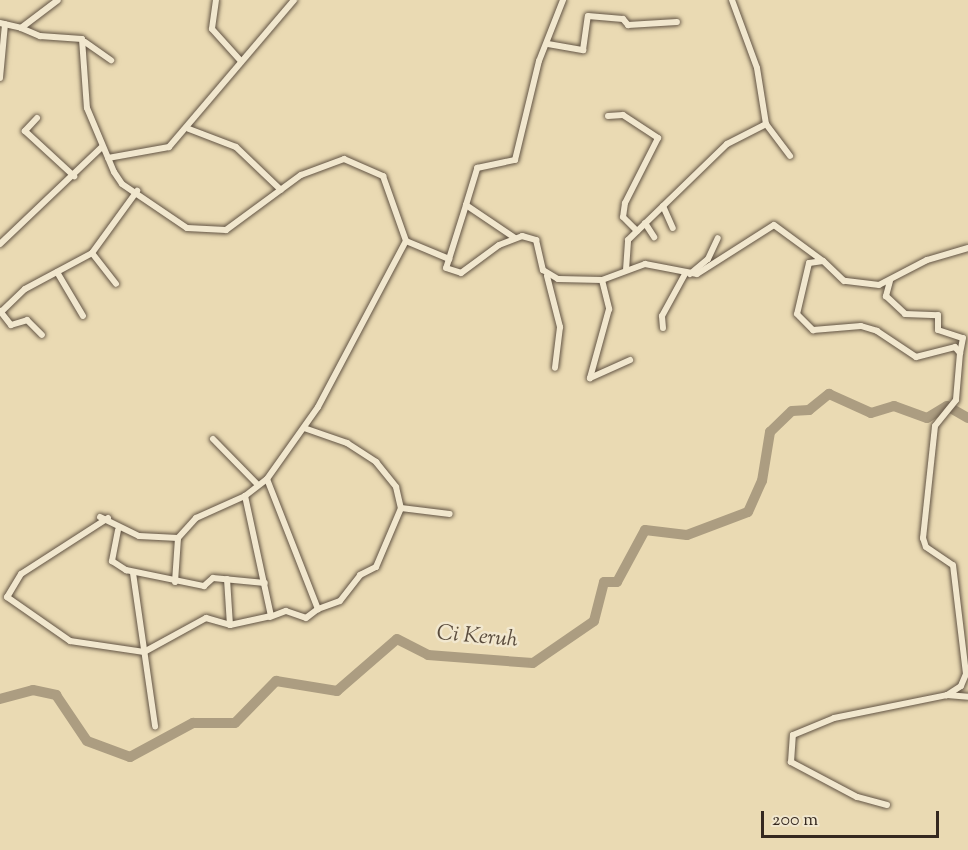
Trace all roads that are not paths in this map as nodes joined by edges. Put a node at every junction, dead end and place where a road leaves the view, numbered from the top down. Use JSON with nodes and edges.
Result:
{"nodes":[{"id":1,"x":58,"y":0,"type":"edge"},
{"id":2,"x":216,"y":0,"type":"edge"},
{"id":3,"x":294,"y":0,"type":"edge"},
{"id":4,"x":563,"y":0,"type":"edge"},
{"id":5,"x":732,"y":0,"type":"edge"},
{"id":6,"x":676,"y":22,"type":"dead end"},
{"id":7,"x":3,"y":23,"type":"edge"},
{"id":8,"x":21,"y":28,"type":"junction"},
{"id":9,"x":84,"y":42,"type":"junction"},
{"id":10,"x":548,"y":44,"type":"junction"},
{"id":11,"x":111,"y":60,"type":"dead end"},
{"id":12,"x":240,"y":60,"type":"junction"},
{"id":13,"x":0,"y":78,"type":"edge"},
{"id":14,"x":608,"y":116,"type":"dead end"},
{"id":15,"x":37,"y":118,"type":"dead end"},
{"id":16,"x":765,"y":124,"type":"junction"},
{"id":17,"x":189,"y":129,"type":"junction"},
{"id":18,"x":102,"y":147,"type":"junction"},
{"id":19,"x":790,"y":156,"type":"dead end"},
{"id":20,"x":108,"y":158,"type":"junction"},
{"id":21,"x":74,"y":176,"type":"junction"},
{"id":22,"x":281,"y":190,"type":"junction"},
{"id":23,"x":137,"y":191,"type":"junction"},
{"id":24,"x":466,"y":205,"type":"junction"},
{"id":25,"x":663,"y":206,"type":"junction"},
{"id":26,"x":645,"y":223,"type":"junction"},
{"id":27,"x":673,"y":228,"type":"dead end"},
{"id":28,"x":637,"y":231,"type":"junction"},
{"id":29,"x":654,"y":237,"type":"dead end"},
{"id":30,"x":515,"y":238,"type":"junction"},
{"id":31,"x":718,"y":238,"type":"dead end"},
{"id":32,"x":406,"y":241,"type":"junction"},
{"id":33,"x":0,"y":244,"type":"edge"},
{"id":34,"x":968,"y":248,"type":"edge"},
{"id":35,"x":92,"y":253,"type":"junction"},
{"id":36,"x":448,"y":259,"type":"junction"},
{"id":37,"x":823,"y":261,"type":"junction"},
{"id":38,"x":626,"y":270,"type":"junction"},
{"id":39,"x":57,"y":272,"type":"junction"},
{"id":40,"x":687,"y":274,"type":"junction"},
{"id":41,"x":547,"y":276,"type":"junction"},
{"id":42,"x":602,"y":280,"type":"junction"},
{"id":43,"x":890,"y":280,"type":"junction"},
{"id":44,"x":116,"y":284,"type":"dead end"},
{"id":45,"x":0,"y":311,"type":"edge"},
{"id":46,"x":83,"y":316,"type":"dead end"},
{"id":47,"x":663,"y":328,"type":"dead end"},
{"id":48,"x":42,"y":335,"type":"dead end"},
{"id":49,"x":960,"y":353,"type":"junction"},
{"id":50,"x":630,"y":360,"type":"dead end"},
{"id":51,"x":555,"y":368,"type":"dead end"},
{"id":52,"x":304,"y":428,"type":"junction"},
{"id":53,"x":213,"y":439,"type":"dead end"},
{"id":54,"x":267,"y":479,"type":"junction"},
{"id":55,"x":257,"y":484,"type":"junction"},
{"id":56,"x":245,"y":496,"type":"junction"},
{"id":57,"x":401,"y":508,"type":"junction"},
{"id":58,"x":450,"y":514,"type":"dead end"},
{"id":59,"x":118,"y":530,"type":"junction"},
{"id":60,"x":178,"y":538,"type":"junction"},
{"id":61,"x":133,"y":573,"type":"junction"},
{"id":62,"x":227,"y":579,"type":"junction"},
{"id":63,"x":175,"y":582,"type":"junction"},
{"id":64,"x":265,"y":583,"type":"junction"},
{"id":65,"x":7,"y":597,"type":"junction"},
{"id":66,"x":0,"y":601,"type":"edge"},
{"id":67,"x":318,"y":609,"type":"junction"},
{"id":68,"x":270,"y":617,"type":"junction"},
{"id":69,"x":230,"y":625,"type":"junction"},
{"id":70,"x":144,"y":652,"type":"junction"},
{"id":71,"x":947,"y":695,"type":"junction"},
{"id":72,"x":968,"y":697,"type":"edge"},
{"id":73,"x":155,"y":726,"type":"dead end"},
{"id":74,"x":887,"y":805,"type":"dead end"}],
"edges":[{"from":1,"to":8,"type":"street"},
{"from":2,"to":12,"type":"street"},
{"from":3,"to":12,"type":"street"},
{"from":4,"to":10,"type":"street"},
{"from":5,"to":16,"type":"street"},
{"from":6,"to":10,"type":"street"},
{"from":7,"to":8,"type":"street"},
{"from":7,"to":13,"type":"street"},
{"from":8,"to":9,"type":"street"},
{"from":9,"to":11,"type":"street"},
{"from":9,"to":18,"type":"street"},
{"from":10,"to":24,"type":"street"},
{"from":12,"to":17,"type":"street"},
{"from":14,"to":28,"type":"street"},
{"from":15,"to":21,"type":"street"},
{"from":16,"to":19,"type":"street"},
{"from":16,"to":25,"type":"street"},
{"from":17,"to":20,"type":"street"},
{"from":17,"to":22,"type":"street"},
{"from":18,"to":20,"type":"street"},
{"from":18,"to":21,"type":"street"},
{"from":20,"to":23,"type":"street"},
{"from":21,"to":33,"type":"street"},
{"from":22,"to":23,"type":"street"},
{"from":22,"to":32,"type":"street"},
{"from":23,"to":35,"type":"street"},
{"from":24,"to":30,"type":"street"},
{"from":24,"to":36,"type":"street"},
{"from":25,"to":26,"type":"street"},
{"from":25,"to":27,"type":"street"},
{"from":26,"to":28,"type":"street"},
{"from":26,"to":29,"type":"street"},
{"from":28,"to":38,"type":"street"},
{"from":30,"to":36,"type":"street"},
{"from":30,"to":41,"type":"street"},
{"from":31,"to":40,"type":"street"},
{"from":32,"to":36,"type":"street"},
{"from":32,"to":52,"type":"street"},
{"from":34,"to":43,"type":"street"},
{"from":35,"to":39,"type":"street"},
{"from":35,"to":44,"type":"street"},
{"from":37,"to":40,"type":"street"},
{"from":37,"to":43,"type":"street"},
{"from":37,"to":49,"type":"street"},
{"from":38,"to":40,"type":"street"},
{"from":38,"to":42,"type":"street"},
{"from":39,"to":45,"type":"street"},
{"from":39,"to":46,"type":"street"},
{"from":40,"to":47,"type":"street"},
{"from":41,"to":42,"type":"street"},
{"from":41,"to":51,"type":"street"},
{"from":42,"to":50,"type":"street"},
{"from":43,"to":49,"type":"street"},
{"from":45,"to":48,"type":"street"},
{"from":49,"to":71,"type":"street"},
{"from":52,"to":54,"type":"street"},
{"from":52,"to":57,"type":"street"},
{"from":53,"to":55,"type":"street"},
{"from":54,"to":55,"type":"street"},
{"from":54,"to":67,"type":"street"},
{"from":55,"to":56,"type":"street"},
{"from":56,"to":60,"type":"street"},
{"from":56,"to":64,"type":"street"},
{"from":57,"to":58,"type":"street"},
{"from":57,"to":67,"type":"street"},
{"from":59,"to":60,"type":"street"},
{"from":59,"to":61,"type":"street"},
{"from":59,"to":65,"type":"street"},
{"from":60,"to":63,"type":"street"},
{"from":61,"to":63,"type":"street"},
{"from":61,"to":70,"type":"street"},
{"from":62,"to":63,"type":"street"},
{"from":62,"to":64,"type":"street"},
{"from":62,"to":69,"type":"street"},
{"from":64,"to":68,"type":"street"},
{"from":65,"to":66,"type":"street"},
{"from":65,"to":70,"type":"street"},
{"from":67,"to":68,"type":"street"},
{"from":68,"to":69,"type":"street"},
{"from":69,"to":70,"type":"street"},
{"from":70,"to":73,"type":"street"},
{"from":71,"to":72,"type":"street"},
{"from":71,"to":74,"type":"street"}]}
